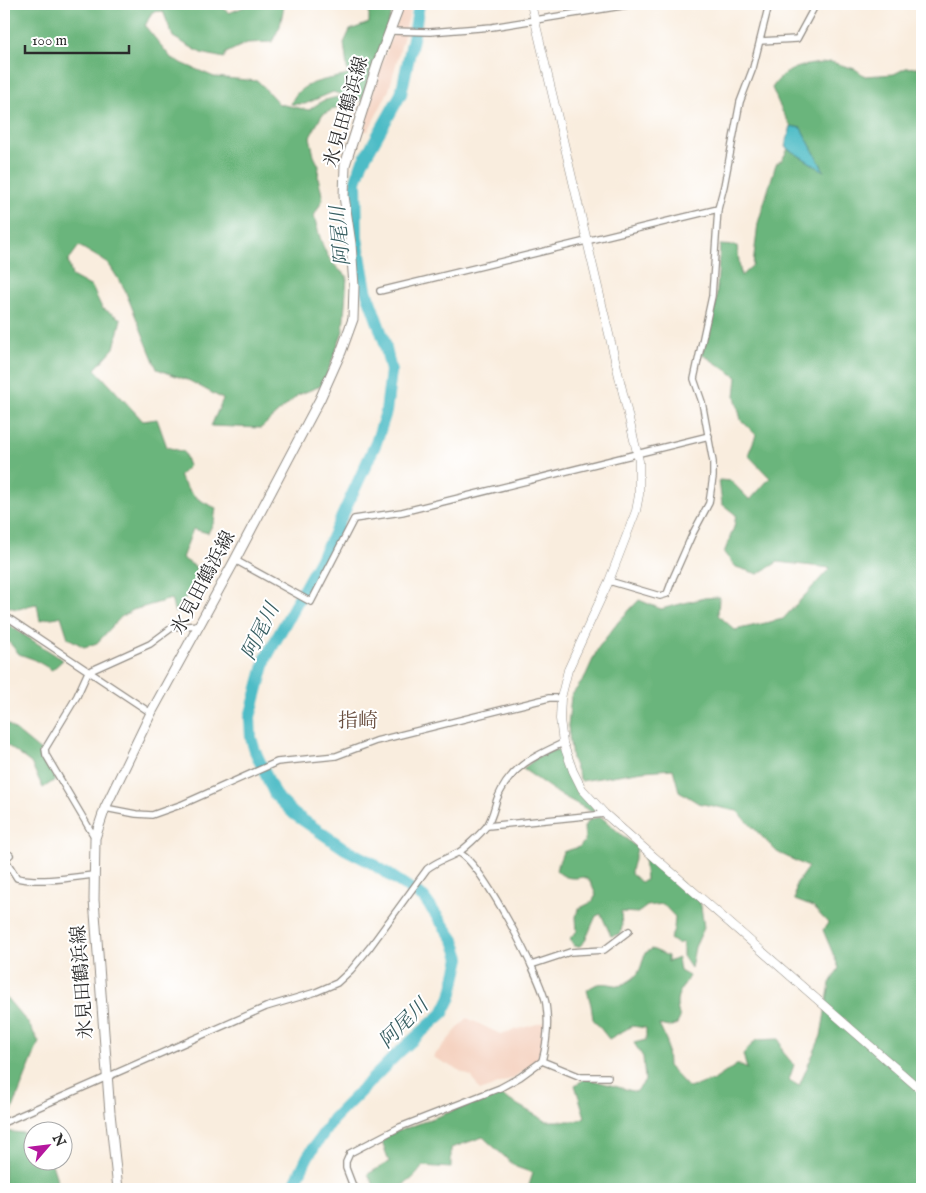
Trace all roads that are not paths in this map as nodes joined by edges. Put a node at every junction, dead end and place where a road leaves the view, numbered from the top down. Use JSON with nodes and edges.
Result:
{"nodes":[{"id":1,"x":400,"y":4,"type":"edge"},
{"id":2,"x":531,"y":4,"type":"edge"},
{"id":3,"x":634,"y":4,"type":"edge"},
{"id":4,"x":769,"y":4,"type":"edge"},
{"id":5,"x":816,"y":4,"type":"edge"},
{"id":6,"x":535,"y":21,"type":"junction"},
{"id":7,"x":390,"y":32,"type":"junction"},
{"id":8,"x":760,"y":42,"type":"junction"},
{"id":9,"x":718,"y":209,"type":"junction"},
{"id":10,"x":587,"y":241,"type":"junction"},
{"id":11,"x":380,"y":291,"type":"dead end"},
{"id":12,"x":709,"y":436,"type":"junction"},
{"id":13,"x":638,"y":453,"type":"junction"},
{"id":14,"x":235,"y":560,"type":"junction"},
{"id":15,"x":609,"y":581,"type":"junction"},
{"id":16,"x":4,"y":615,"type":"edge"},
{"id":17,"x":200,"y":625,"type":"junction"},
{"id":18,"x":88,"y":672,"type":"junction"},
{"id":19,"x":561,"y":698,"type":"junction"},
{"id":20,"x":151,"y":713,"type":"junction"},
{"id":21,"x":563,"y":743,"type":"junction"},
{"id":22,"x":105,"y":808,"type":"junction"},
{"id":23,"x":605,"y":814,"type":"junction"},
{"id":24,"x":488,"y":826,"type":"junction"},
{"id":25,"x":95,"y":838,"type":"junction"},
{"id":26,"x":459,"y":853,"type":"junction"},
{"id":27,"x":10,"y":855,"type":"dead end"},
{"id":28,"x":93,"y":875,"type":"junction"},
{"id":29,"x":629,"y":931,"type":"dead end"},
{"id":30,"x":531,"y":965,"type":"junction"},
{"id":31,"x":542,"y":1061,"type":"junction"},
{"id":32,"x":608,"y":1076,"type":"dead end"},
{"id":33,"x":107,"y":1077,"type":"junction"},
{"id":34,"x":922,"y":1091,"type":"edge"},
{"id":35,"x":5,"y":1122,"type":"edge"},
{"id":36,"x":118,"y":1189,"type":"edge"},
{"id":37,"x":354,"y":1189,"type":"edge"}],
"edges":[{"from":1,"to":7,"type":"main road","name":"氷見田鶴浜線"},
{"from":2,"to":6,"type":"street"},
{"from":3,"to":6,"type":"street"},
{"from":4,"to":8,"type":"street"},
{"from":5,"to":8,"type":"street"},
{"from":6,"to":7,"type":"street"},
{"from":6,"to":10,"type":"street"},
{"from":7,"to":14,"type":"main road","name":"氷見田鶴浜線"},
{"from":8,"to":9,"type":"street"},
{"from":9,"to":10,"type":"street"},
{"from":9,"to":12,"type":"street"},
{"from":10,"to":11,"type":"street"},
{"from":10,"to":13,"type":"street"},
{"from":12,"to":13,"type":"street"},
{"from":12,"to":15,"type":"street"},
{"from":13,"to":14,"type":"street"},
{"from":13,"to":15,"type":"street"},
{"from":14,"to":17,"type":"main road","name":"氷見田鶴浜線"},
{"from":15,"to":19,"type":"street"},
{"from":16,"to":18,"type":"street"},
{"from":17,"to":18,"type":"street"},
{"from":17,"to":20,"type":"main road","name":"氷見田鶴浜線"},
{"from":18,"to":20,"type":"street"},
{"from":18,"to":25,"type":"street"},
{"from":19,"to":21,"type":"street"},
{"from":19,"to":22,"type":"street"},
{"from":20,"to":22,"type":"main road","name":"氷見田鶴浜線"},
{"from":21,"to":23,"type":"street"},
{"from":21,"to":24,"type":"street"},
{"from":22,"to":25,"type":"main road","name":"氷見田鶴浜線"},
{"from":23,"to":24,"type":"street"},
{"from":23,"to":34,"type":"street"},
{"from":24,"to":26,"type":"street"},
{"from":25,"to":28,"type":"main road","name":"氷見田鶴浜線"},
{"from":26,"to":30,"type":"street"},
{"from":26,"to":33,"type":"street"},
{"from":27,"to":28,"type":"street"},
{"from":28,"to":33,"type":"main road","name":"氷見田鶴浜線"},
{"from":29,"to":30,"type":"street"},
{"from":30,"to":31,"type":"street"},
{"from":31,"to":32,"type":"street"},
{"from":31,"to":37,"type":"street"},
{"from":33,"to":35,"type":"street"},
{"from":33,"to":36,"type":"main road","name":"氷見田鶴浜線"}]}
